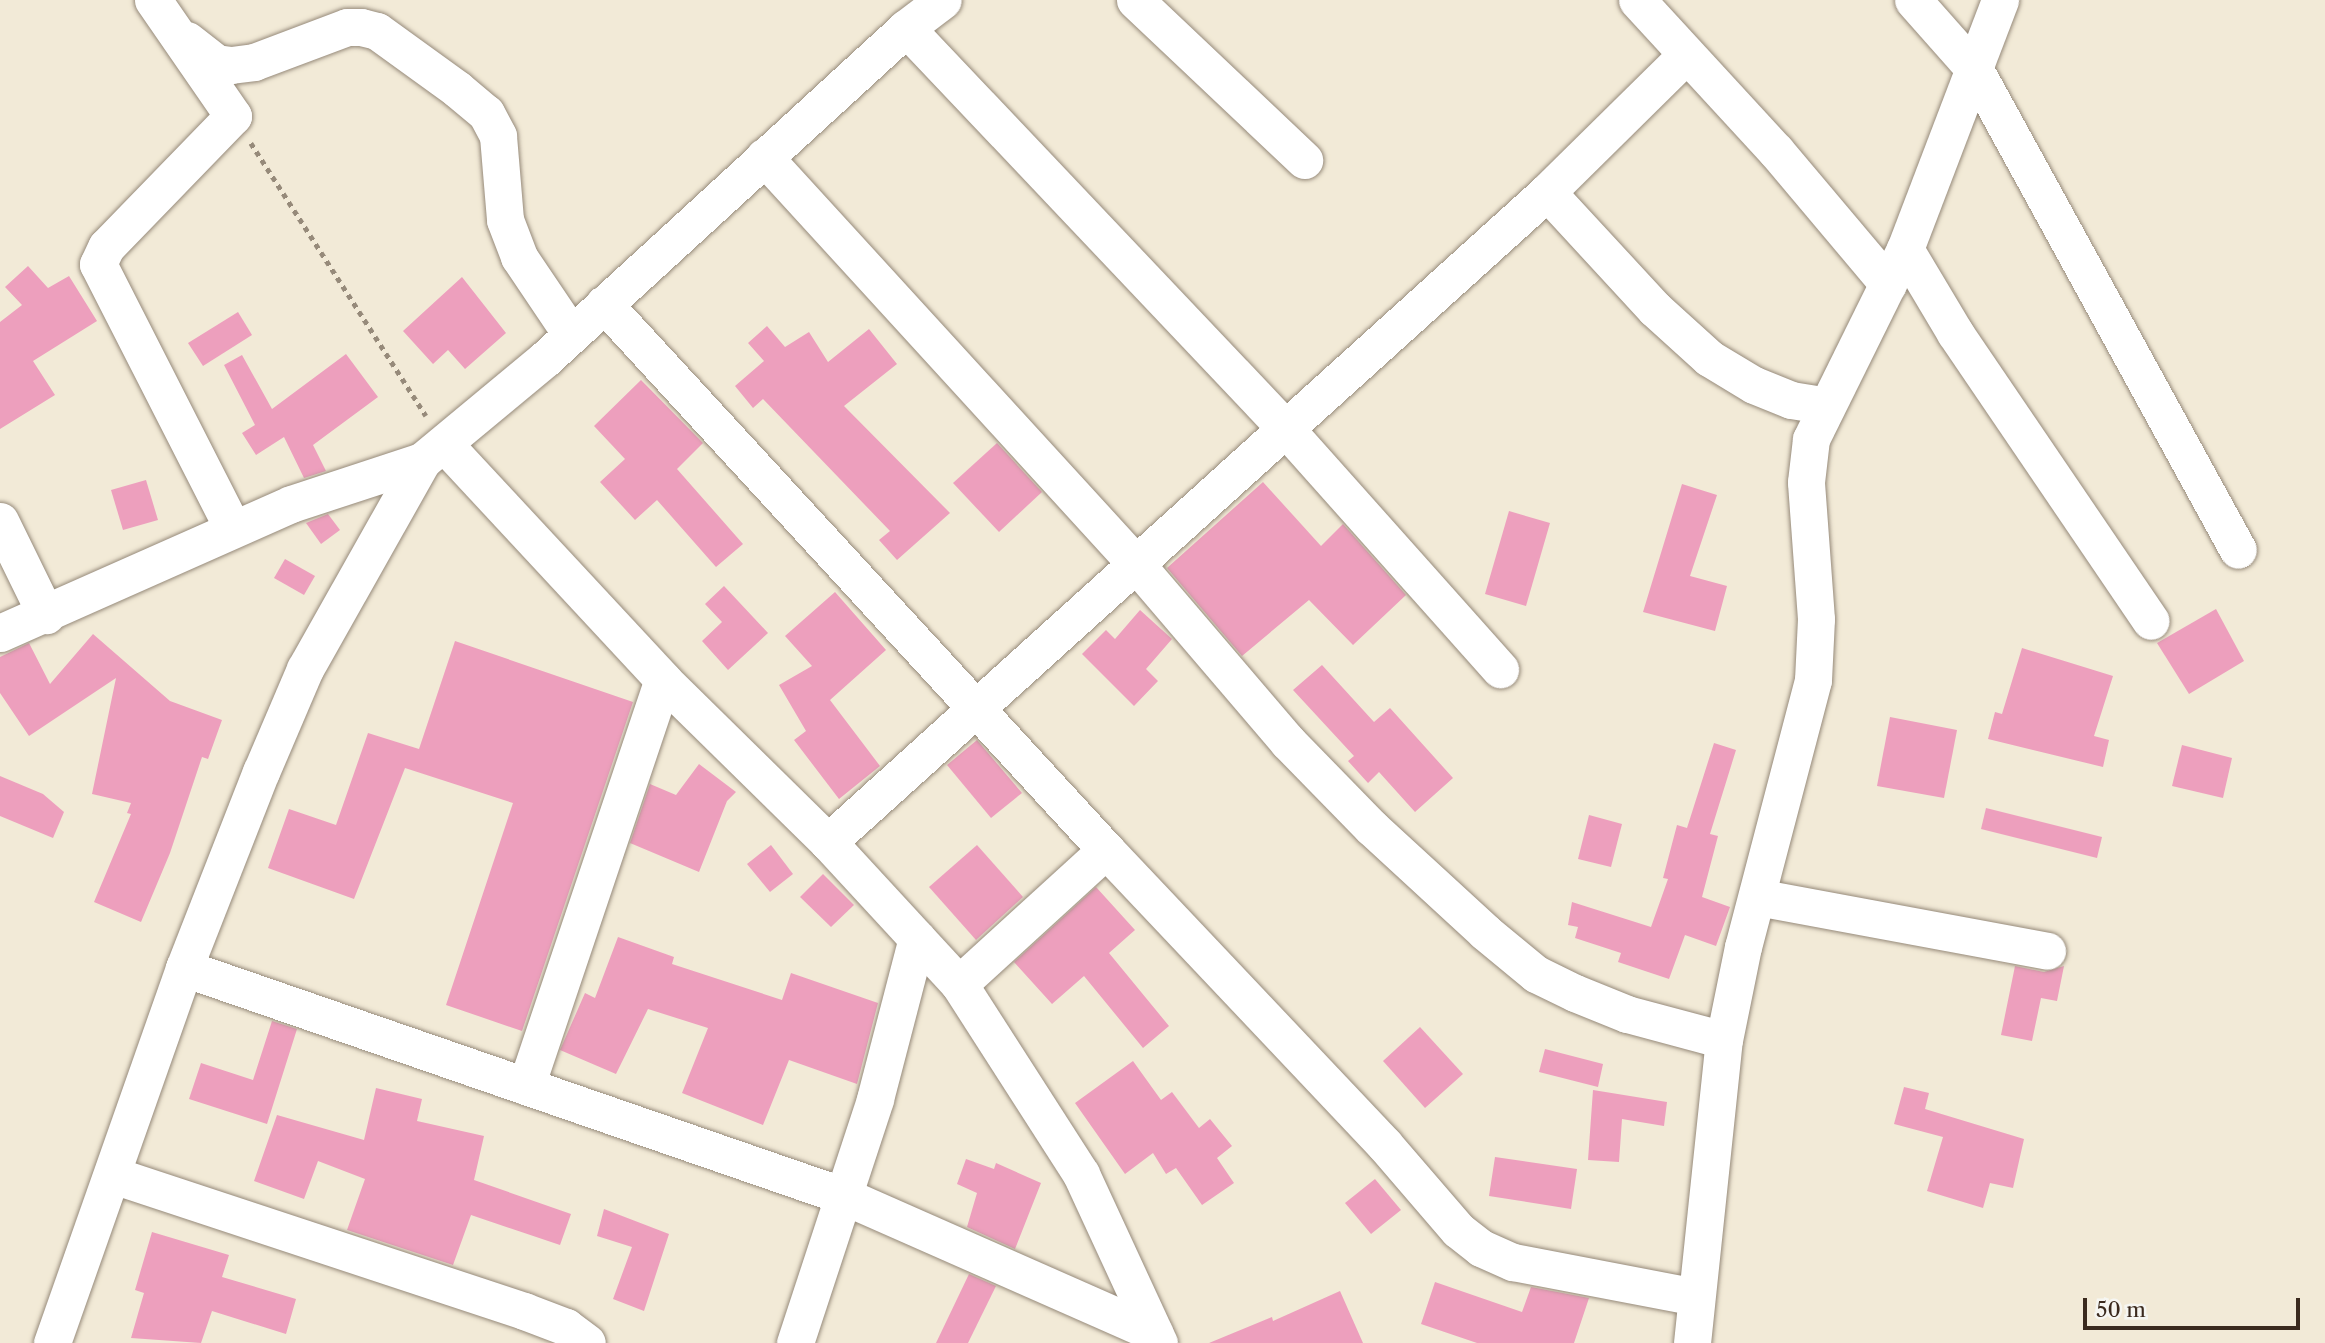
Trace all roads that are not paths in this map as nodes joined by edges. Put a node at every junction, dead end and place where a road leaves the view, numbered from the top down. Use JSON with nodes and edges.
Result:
{"nodes":[{"id":1,"x":943,"y":0,"type":"edge"},
{"id":2,"x":1135,"y":0,"type":"edge"},
{"id":3,"x":1637,"y":0,"type":"edge"},
{"id":4,"x":1913,"y":0,"type":"edge"},
{"id":5,"x":2000,"y":0,"type":"edge"},
{"id":6,"x":162,"y":12,"type":"edge"},
{"id":7,"x":905,"y":28,"type":"junction"},
{"id":8,"x":1686,"y":55,"type":"junction"},
{"id":9,"x":1975,"y":70,"type":"junction"},
{"id":10,"x":764,"y":157,"type":"junction"},
{"id":11,"x":1304,"y":160,"type":"dead end"},
{"id":12,"x":1547,"y":192,"type":"junction"},
{"id":13,"x":1905,"y":248,"type":"junction"},
{"id":14,"x":1888,"y":284,"type":"junction"},
{"id":15,"x":604,"y":304,"type":"junction"},
{"id":16,"x":571,"y":334,"type":"junction"},
{"id":17,"x":1824,"y":405,"type":"junction"},
{"id":18,"x":1286,"y":429,"type":"junction"},
{"id":19,"x":433,"y":453,"type":"junction"},
{"id":20,"x":0,"y":520,"type":"edge"},
{"id":21,"x":233,"y":529,"type":"junction"},
{"id":22,"x":2238,"y":550,"type":"dead end"},
{"id":23,"x":1136,"y":564,"type":"junction"},
{"id":24,"x":46,"y":615,"type":"junction"},
{"id":25,"x":2151,"y":621,"type":"dead end"},
{"id":26,"x":0,"y":633,"type":"edge"},
{"id":27,"x":1500,"y":669,"type":"dead end"},
{"id":28,"x":663,"y":680,"type":"junction"},
{"id":29,"x":978,"y":709,"type":"junction"},
{"id":30,"x":828,"y":842,"type":"junction"},
{"id":31,"x":1106,"y":850,"type":"junction"},
{"id":32,"x":1757,"y":897,"type":"junction"},
{"id":33,"x":917,"y":938,"type":"junction"},
{"id":34,"x":2047,"y":951,"type":"dead end"},
{"id":35,"x":184,"y":968,"type":"junction"},
{"id":36,"x":960,"y":984,"type":"junction"},
{"id":37,"x":1724,"y":1040,"type":"junction"},
{"id":38,"x":526,"y":1086,"type":"junction"},
{"id":39,"x":113,"y":1175,"type":"junction"},
{"id":40,"x":844,"y":1196,"type":"junction"},
{"id":41,"x":1696,"y":1297,"type":"junction"},
{"id":42,"x":1156,"y":1338,"type":"edge"},
{"id":43,"x":52,"y":1343,"type":"edge"},
{"id":44,"x":587,"y":1343,"type":"edge"},
{"id":45,"x":794,"y":1343,"type":"edge"},
{"id":46,"x":1692,"y":1343,"type":"edge"}],
"edges":[{"from":1,"to":7,"type":"street"},
{"from":2,"to":11,"type":"street"},
{"from":3,"to":8,"type":"street"},
{"from":4,"to":9,"type":"street"},
{"from":5,"to":9,"type":"street"},
{"from":6,"to":16,"type":"street"},
{"from":6,"to":21,"type":"street"},
{"from":7,"to":10,"type":"street"},
{"from":7,"to":18,"type":"street"},
{"from":8,"to":12,"type":"street"},
{"from":8,"to":14,"type":"street"},
{"from":9,"to":13,"type":"street"},
{"from":9,"to":22,"type":"street"},
{"from":10,"to":15,"type":"street"},
{"from":10,"to":23,"type":"street"},
{"from":12,"to":17,"type":"street"},
{"from":12,"to":18,"type":"street"},
{"from":13,"to":14,"type":"street"},
{"from":13,"to":25,"type":"street"},
{"from":14,"to":17,"type":"street"},
{"from":15,"to":16,"type":"street"},
{"from":15,"to":29,"type":"street"},
{"from":16,"to":19,"type":"street"},
{"from":17,"to":32,"type":"street"},
{"from":18,"to":23,"type":"street"},
{"from":18,"to":27,"type":"street"},
{"from":19,"to":21,"type":"street"},
{"from":19,"to":28,"type":"street"},
{"from":19,"to":35,"type":"street"},
{"from":20,"to":24,"type":"street"},
{"from":21,"to":24,"type":"street"},
{"from":23,"to":29,"type":"street"},
{"from":23,"to":37,"type":"street"},
{"from":24,"to":26,"type":"street"},
{"from":28,"to":30,"type":"street"},
{"from":28,"to":38,"type":"street"},
{"from":29,"to":30,"type":"street"},
{"from":29,"to":31,"type":"street"},
{"from":30,"to":33,"type":"street"},
{"from":31,"to":36,"type":"street"},
{"from":31,"to":41,"type":"street"},
{"from":32,"to":34,"type":"street"},
{"from":32,"to":37,"type":"street"},
{"from":33,"to":36,"type":"street"},
{"from":33,"to":40,"type":"street"},
{"from":35,"to":38,"type":"street"},
{"from":35,"to":39,"type":"street"},
{"from":36,"to":42,"type":"street"},
{"from":37,"to":41,"type":"street"},
{"from":38,"to":40,"type":"street"},
{"from":39,"to":43,"type":"street"},
{"from":39,"to":44,"type":"street"},
{"from":40,"to":42,"type":"street"},
{"from":40,"to":45,"type":"street"},
{"from":41,"to":46,"type":"street"}]}
